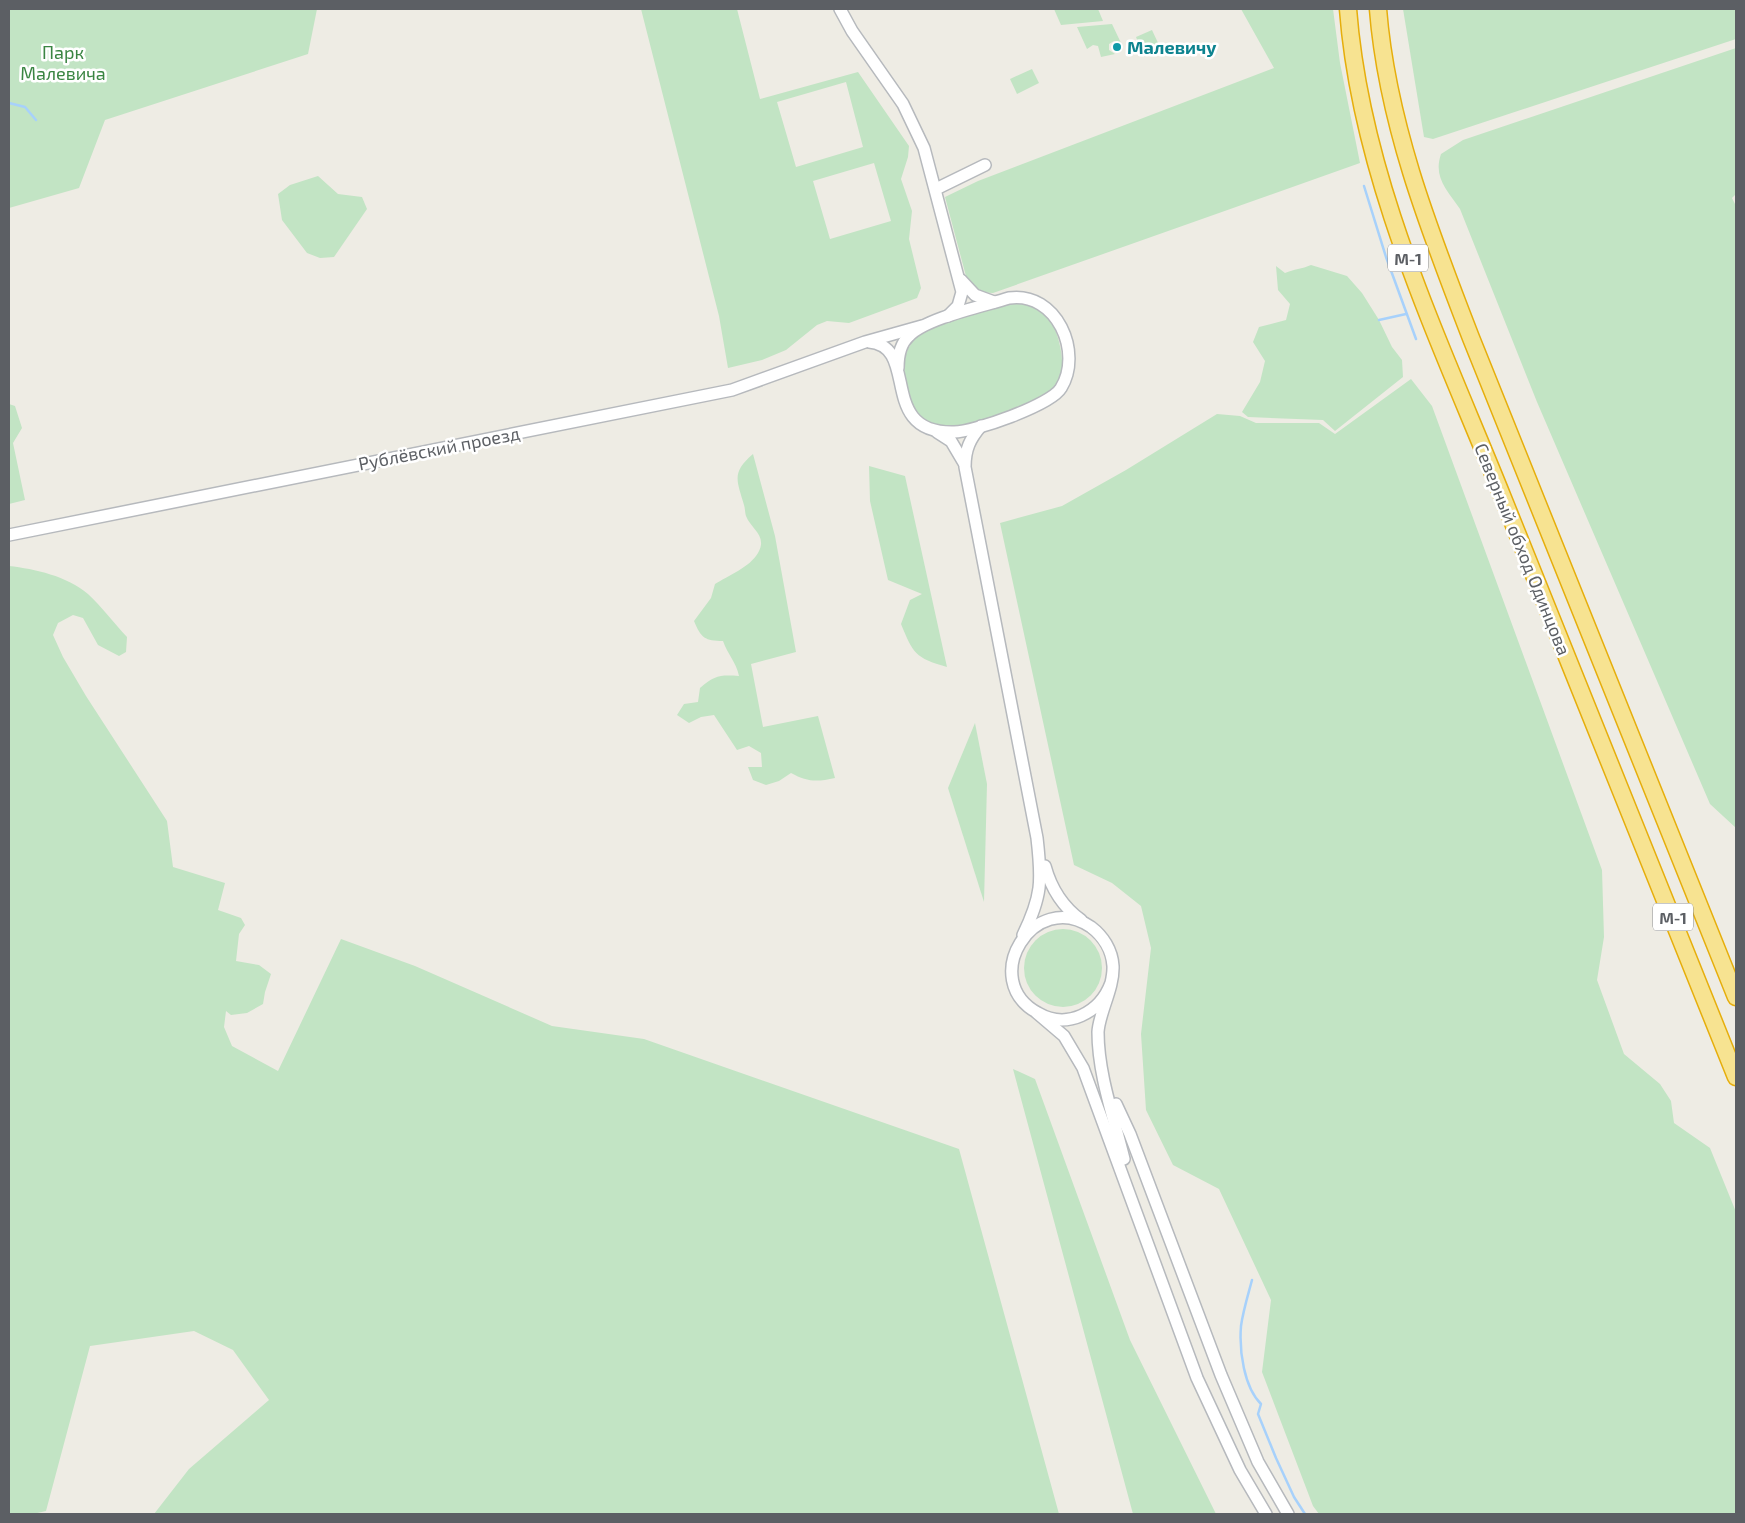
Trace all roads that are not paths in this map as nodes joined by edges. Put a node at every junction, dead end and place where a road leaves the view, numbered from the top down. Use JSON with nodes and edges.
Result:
{"nodes":[{"id":1,"x":840,"y":9,"type":"edge"},
{"id":2,"x":1348,"y":9,"type":"edge"},
{"id":3,"x":1378,"y":9,"type":"edge"},
{"id":4,"x":985,"y":165,"type":"dead end"},
{"id":5,"x":936,"y":189,"type":"junction"},
{"id":6,"x":960,"y":278,"type":"junction"},
{"id":7,"x":996,"y":302,"type":"junction"},
{"id":8,"x":947,"y":317,"type":"junction"},
{"id":9,"x":922,"y":326,"type":"junction"},
{"id":10,"x":864,"y":342,"type":"junction"},
{"id":11,"x":898,"y":368,"type":"junction"},
{"id":12,"x":981,"y":426,"type":"junction"},
{"id":13,"x":936,"y":432,"type":"junction"},
{"id":14,"x":965,"y":467,"type":"junction"},
{"id":15,"x":9,"y":535,"type":"edge"},
{"id":16,"x":1037,"y":838,"type":"junction"},
{"id":17,"x":1094,"y":930,"type":"junction"},
{"id":18,"x":1016,"y":948,"type":"junction"},
{"id":19,"x":1111,"y":983,"type":"junction"},
{"id":20,"x":1736,"y":996,"type":"edge"},
{"id":21,"x":1037,"y":1013,"type":"junction"},
{"id":22,"x":1736,"y":1077,"type":"edge"},
{"id":23,"x":1105,"y":1080,"type":"junction"},
{"id":24,"x":1133,"y":1200,"type":"junction"},
{"id":25,"x":1266,"y":1514,"type":"edge"},
{"id":26,"x":1288,"y":1514,"type":"edge"}],
"edges":[{"from":1,"to":5,"type":"street"},
{"from":2,"to":22,"type":"highway","name":"Северный обход Одинцова","number":"М-1"},
{"from":3,"to":20,"type":"highway","name":"Северный обход Одинцова","number":"М-1"},
{"from":4,"to":5,"type":"street"},
{"from":5,"to":6,"type":"street"},
{"from":6,"to":7,"type":"street"},
{"from":6,"to":8,"type":"street"},
{"from":7,"to":8,"type":"street"},
{"from":7,"to":12,"type":"street"},
{"from":8,"to":9,"type":"street"},
{"from":9,"to":10,"type":"street","name":"Рублёвский проезд"},
{"from":9,"to":11,"type":"street"},
{"from":10,"to":11,"type":"street"},
{"from":10,"to":15,"type":"street","name":"Рублёвский проезд"},
{"from":11,"to":13,"type":"street"},
{"from":12,"to":13,"type":"street"},
{"from":12,"to":14,"type":"street"},
{"from":13,"to":14,"type":"street"},
{"from":14,"to":16,"type":"street"},
{"from":16,"to":17,"type":"street"},
{"from":16,"to":18,"type":"street"},
{"from":17,"to":18,"type":"street"},
{"from":17,"to":19,"type":"street"},
{"from":18,"to":21,"type":"street"},
{"from":19,"to":21,"type":"street"},
{"from":19,"to":23,"type":"street"},
{"from":21,"to":24,"type":"street"},
{"from":23,"to":24,"type":"street"},
{"from":23,"to":26,"type":"street"},
{"from":24,"to":25,"type":"street"}]}
